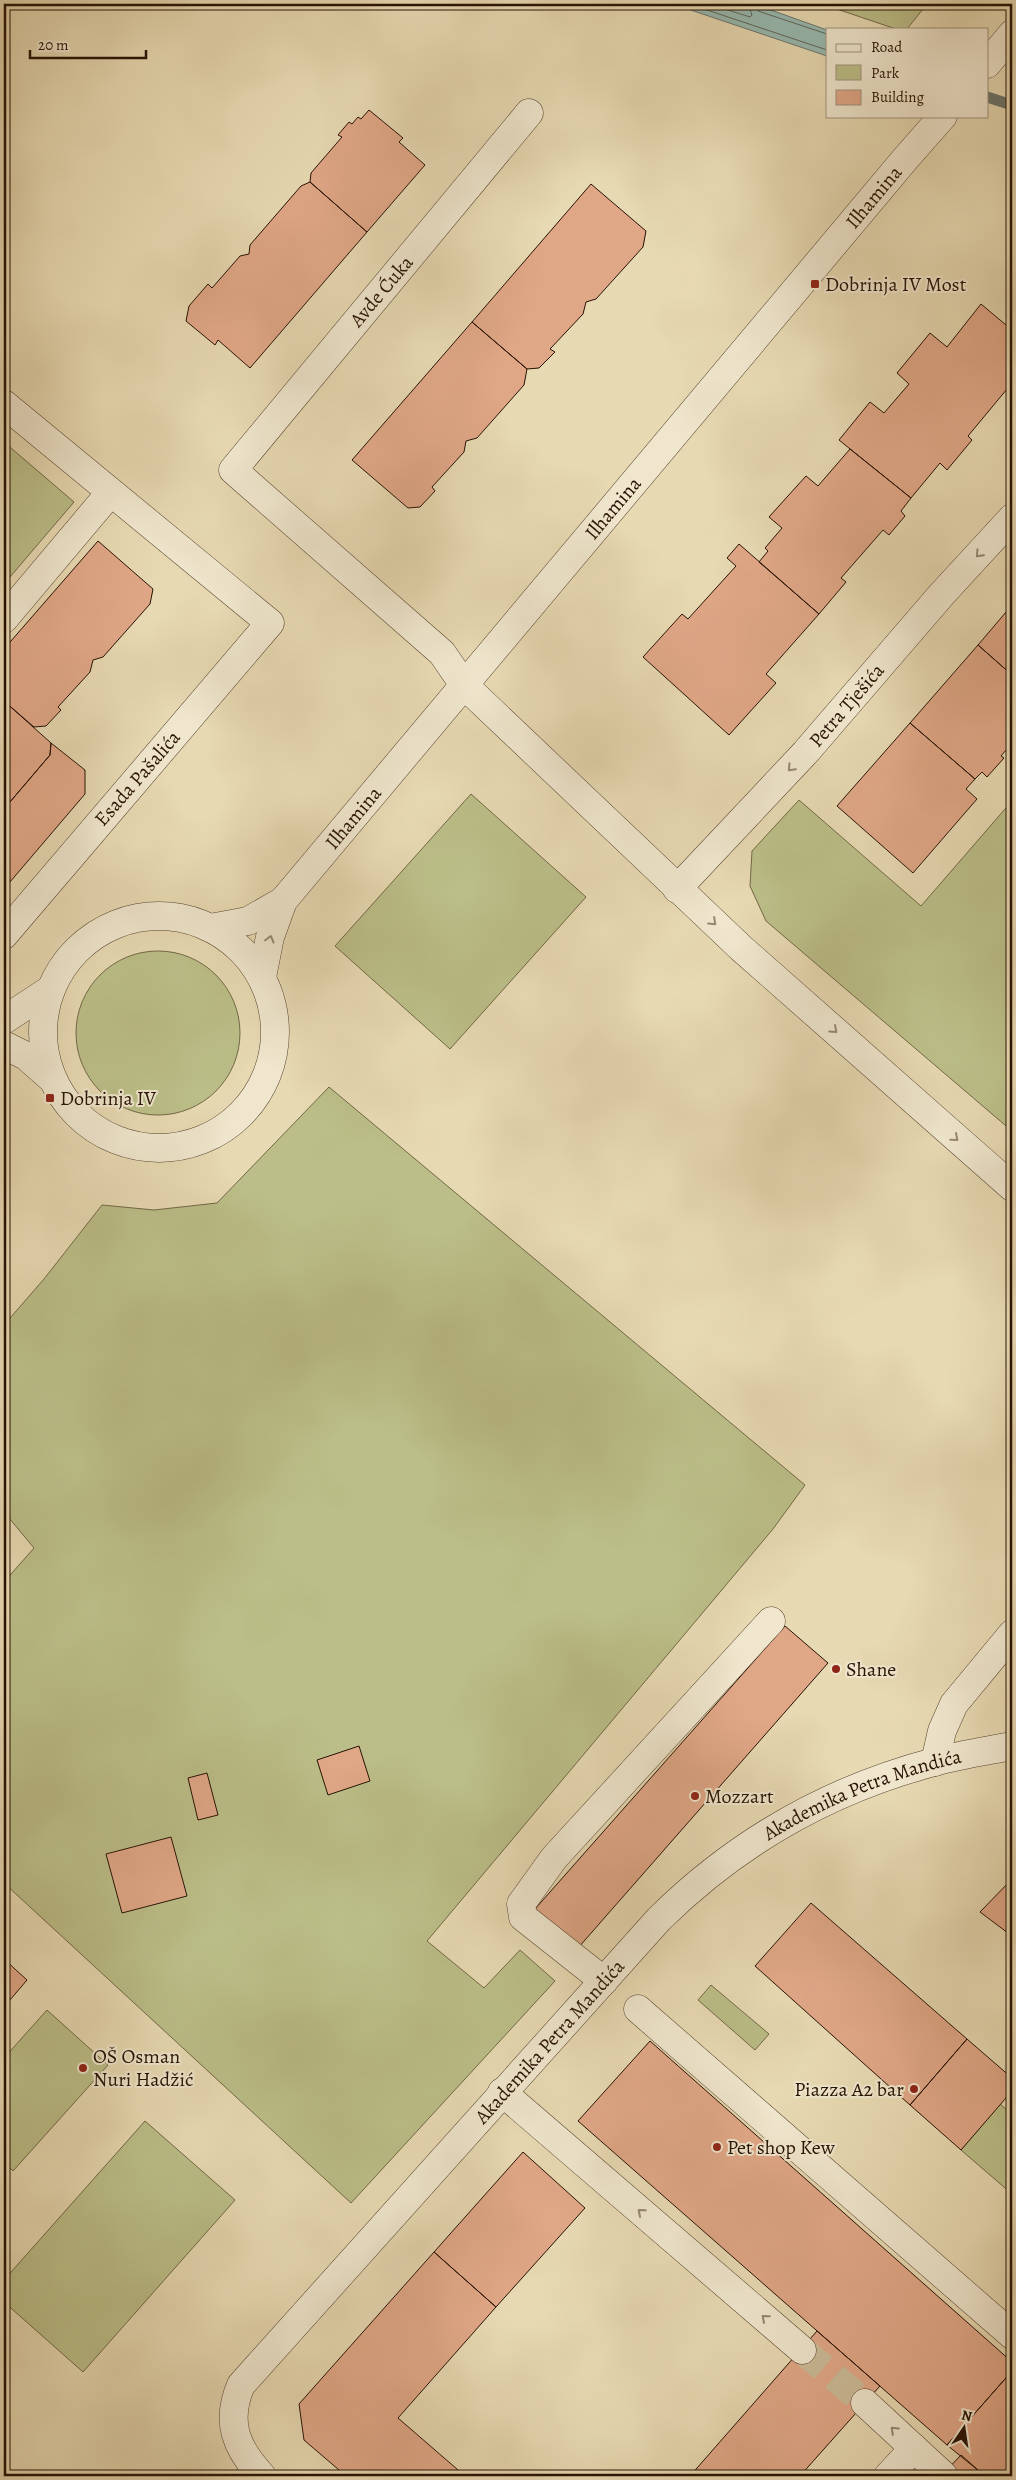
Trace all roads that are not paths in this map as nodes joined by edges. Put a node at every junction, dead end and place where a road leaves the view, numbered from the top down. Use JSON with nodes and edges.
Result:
{"nodes":[{"id":1,"x":1012,"y":34,"type":"edge"},
{"id":2,"x":988,"y":63,"type":"edge"},
{"id":3,"x":529,"y":113,"type":"dead end"},
{"id":4,"x":941,"y":118,"type":"edge"},
{"id":5,"x":4,"y":404,"type":"edge"},
{"id":6,"x":110,"y":493,"type":"junction"},
{"id":7,"x":1012,"y":518,"type":"edge"},
{"id":8,"x":4,"y":619,"type":"edge"},
{"id":9,"x":464,"y":685,"type":"junction"},
{"id":10,"x":677,"y":888,"type":"junction"},
{"id":11,"x":283,"y":901,"type":"junction"},
{"id":12,"x":210,"y":928,"type":"junction"},
{"id":13,"x":4,"y":935,"type":"edge"},
{"id":14,"x":262,"y":977,"type":"junction"},
{"id":15,"x":51,"y":989,"type":"junction"},
{"id":16,"x":4,"y":1020,"type":"edge"},
{"id":17,"x":4,"y":1045,"type":"edge"},
{"id":18,"x":52,"y":1079,"type":"junction"},
{"id":19,"x":1012,"y":1187,"type":"edge"},
{"id":20,"x":771,"y":1621,"type":"dead end"},
{"id":21,"x":1012,"y":1634,"type":"edge"},
{"id":22,"x":1012,"y":1746,"type":"edge"},
{"id":23,"x":935,"y":1762,"type":"junction"},
{"id":24,"x":604,"y":1981,"type":"junction"},
{"id":25,"x":638,"y":2009,"type":"dead end"},
{"id":26,"x":502,"y":2092,"type":"junction"},
{"id":27,"x":1012,"y":2335,"type":"edge"},
{"id":28,"x":802,"y":2350,"type":"tunnel mouth"},
{"id":29,"x":865,"y":2403,"type":"tunnel mouth"},
{"id":30,"x":914,"y":2448,"type":"junction"},
{"id":31,"x":943,"y":2475,"type":"dead end"},
{"id":32,"x":262,"y":2476,"type":"edge"},
{"id":33,"x":888,"y":2476,"type":"edge"}],
"edges":[{"from":1,"to":2,"type":"street"},
{"from":3,"to":9,"type":"street","name":"Avde Ćuka"},
{"from":4,"to":9,"type":"street","name":"Ilhamina"},
{"from":5,"to":6,"type":"street"},
{"from":6,"to":8,"type":"street"},
{"from":6,"to":13,"type":"street","name":"Esada Pašalića"},
{"from":7,"to":10,"type":"street","name":"Petra Tješića","one_way":true},
{"from":9,"to":10,"type":"street"},
{"from":9,"to":11,"type":"street","name":"Ilhamina"},
{"from":10,"to":19,"type":"street","one_way":true},
{"from":11,"to":12,"type":"street","name":"Ilhamina"},
{"from":14,"to":11,"type":"street","name":"Ilhamina","one_way":true},
{"from":12,"to":14,"type":"street"},
{"from":12,"to":15,"type":"street"},
{"from":14,"to":18,"type":"street"},
{"from":15,"to":16,"type":"street"},
{"from":15,"to":18,"type":"street"},
{"from":17,"to":18,"type":"street"},
{"from":20,"to":24,"type":"street"},
{"from":21,"to":23,"type":"street"},
{"from":22,"to":23,"type":"street","name":"Akademika Petra Mandića"},
{"from":23,"to":24,"type":"street","name":"Akademika Petra Mandića"},
{"from":24,"to":26,"type":"street","name":"Akademika Petra Mandića"},
{"from":25,"to":27,"type":"street"},
{"from":28,"to":26,"type":"street","one_way":true},
{"from":26,"to":32,"type":"street","name":"Akademika Petra Mandića"},
{"from":30,"to":29,"type":"street","one_way":true},
{"from":30,"to":31,"type":"street"},
{"from":30,"to":33,"type":"street"}]}
